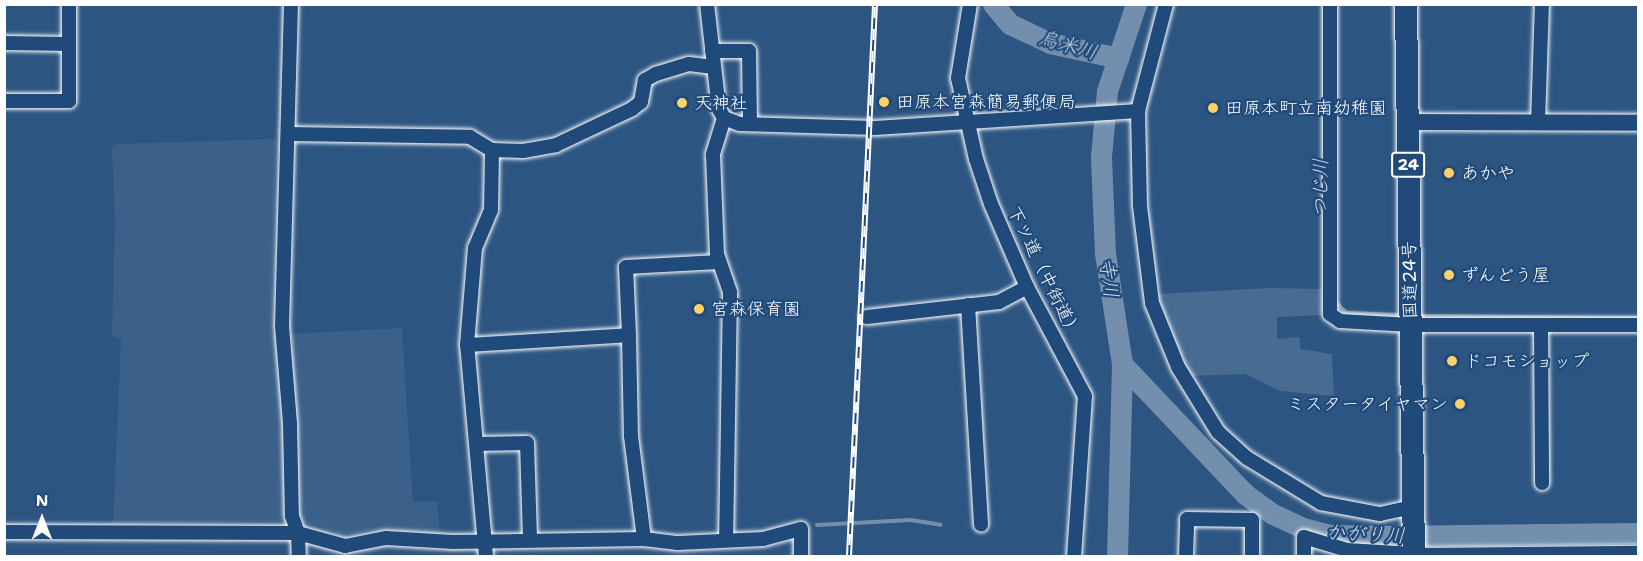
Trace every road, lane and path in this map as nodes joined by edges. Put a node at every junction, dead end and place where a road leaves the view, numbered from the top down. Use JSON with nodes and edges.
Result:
{"nodes":[{"id":1,"x":69,"y":4,"type":"edge"},
{"id":2,"x":291,"y":4,"type":"edge"},
{"id":3,"x":707,"y":4,"type":"edge"},
{"id":4,"x":970,"y":4,"type":"edge"},
{"id":5,"x":1167,"y":4,"type":"edge"},
{"id":6,"x":1330,"y":4,"type":"edge"},
{"id":7,"x":1406,"y":4,"type":"edge"},
{"id":8,"x":1542,"y":4,"type":"edge"},
{"id":9,"x":4,"y":43,"type":"edge"},
{"id":10,"x":69,"y":44,"type":"junction"},
{"id":11,"x":712,"y":51,"type":"junction"},
{"id":12,"x":714,"y":67,"type":"junction"},
{"id":13,"x":4,"y":101,"type":"edge"},
{"id":14,"x":1133,"y":112,"type":"junction"},
{"id":15,"x":724,"y":118,"type":"junction"},
{"id":16,"x":967,"y":120,"type":"junction"},
{"id":17,"x":1407,"y":122,"type":"junction"},
{"id":18,"x":1538,"y":123,"type":"junction"},
{"id":19,"x":1638,"y":123,"type":"edge"},
{"id":20,"x":750,"y":124,"type":"junction"},
{"id":21,"x":289,"y":134,"type":"junction"},
{"id":22,"x":492,"y":150,"type":"junction"},
{"id":23,"x":719,"y":262,"type":"junction"},
{"id":24,"x":1027,"y":287,"type":"junction"},
{"id":25,"x":968,"y":305,"type":"junction"},
{"id":26,"x":867,"y":317,"type":"dead end"},
{"id":27,"x":1411,"y":325,"type":"junction"},
{"id":28,"x":1541,"y":325,"type":"junction"},
{"id":29,"x":1638,"y":325,"type":"edge"},
{"id":30,"x":629,"y":335,"type":"junction"},
{"id":31,"x":467,"y":345,"type":"junction"},
{"id":32,"x":478,"y":444,"type":"junction"},
{"id":33,"x":1542,"y":483,"type":"dead end"},
{"id":34,"x":1413,"y":511,"type":"junction"},
{"id":35,"x":981,"y":525,"type":"dead end"},
{"id":36,"x":4,"y":532,"type":"edge"},
{"id":37,"x":298,"y":533,"type":"junction"},
{"id":38,"x":644,"y":539,"type":"junction"},
{"id":39,"x":726,"y":539,"type":"junction"},
{"id":40,"x":486,"y":540,"type":"junction"},
{"id":41,"x":530,"y":540,"type":"junction"},
{"id":42,"x":1414,"y":552,"type":"edge"},
{"id":43,"x":1638,"y":553,"type":"edge"},
{"id":44,"x":298,"y":556,"type":"edge"},
{"id":45,"x":486,"y":556,"type":"edge"},
{"id":46,"x":801,"y":556,"type":"edge"},
{"id":47,"x":1074,"y":556,"type":"edge"},
{"id":48,"x":1186,"y":556,"type":"edge"},
{"id":49,"x":1252,"y":556,"type":"edge"},
{"id":50,"x":1304,"y":556,"type":"edge"}],
"edges":[{"from":1,"to":10,"type":"street"},
{"from":2,"to":21,"type":"street"},
{"from":3,"to":11,"type":"street"},
{"from":4,"to":16,"type":"street","name":"下ツ道（中街道）"},
{"from":5,"to":14,"type":"street"},
{"from":6,"to":27,"type":"street"},
{"from":7,"to":17,"type":"highway","name":"国道24号","number":"24"},
{"from":8,"to":18,"type":"street"},
{"from":9,"to":10,"type":"street"},
{"from":10,"to":13,"type":"street"},
{"from":11,"to":12,"type":"street"},
{"from":11,"to":20,"type":"street"},
{"from":12,"to":15,"type":"street"},
{"from":12,"to":22,"type":"street"},
{"from":14,"to":16,"type":"street"},
{"from":14,"to":34,"type":"street"},
{"from":15,"to":20,"type":"street"},
{"from":15,"to":23,"type":"street"},
{"from":16,"to":20,"type":"street"},
{"from":16,"to":24,"type":"street","name":"下ツ道（中街道）"},
{"from":17,"to":18,"type":"street"},
{"from":17,"to":27,"type":"highway","name":"国道24号","number":"24"},
{"from":18,"to":19,"type":"street"},
{"from":21,"to":22,"type":"street"},
{"from":21,"to":37,"type":"street"},
{"from":22,"to":31,"type":"street"},
{"from":23,"to":30,"type":"street"},
{"from":23,"to":39,"type":"street"},
{"from":24,"to":25,"type":"street"},
{"from":24,"to":47,"type":"street","name":"下ツ道（中街道）"},
{"from":25,"to":26,"type":"street"},
{"from":25,"to":35,"type":"street"},
{"from":27,"to":28,"type":"street"},
{"from":27,"to":34,"type":"highway","name":"国道24号","number":"24"},
{"from":28,"to":29,"type":"street"},
{"from":28,"to":33,"type":"street"},
{"from":30,"to":31,"type":"street"},
{"from":30,"to":38,"type":"street"},
{"from":31,"to":32,"type":"street"},
{"from":32,"to":40,"type":"street"},
{"from":32,"to":41,"type":"street"},
{"from":34,"to":42,"type":"highway","name":"国道24号","number":"24"},
{"from":36,"to":37,"type":"street"},
{"from":37,"to":40,"type":"street"},
{"from":37,"to":44,"type":"street"},
{"from":38,"to":39,"type":"street"},
{"from":38,"to":41,"type":"street"},
{"from":39,"to":46,"type":"street"},
{"from":40,"to":41,"type":"street"},
{"from":40,"to":45,"type":"street"},
{"from":42,"to":43,"type":"street"},
{"from":42,"to":50,"type":"street"},
{"from":48,"to":49,"type":"street"}]}
